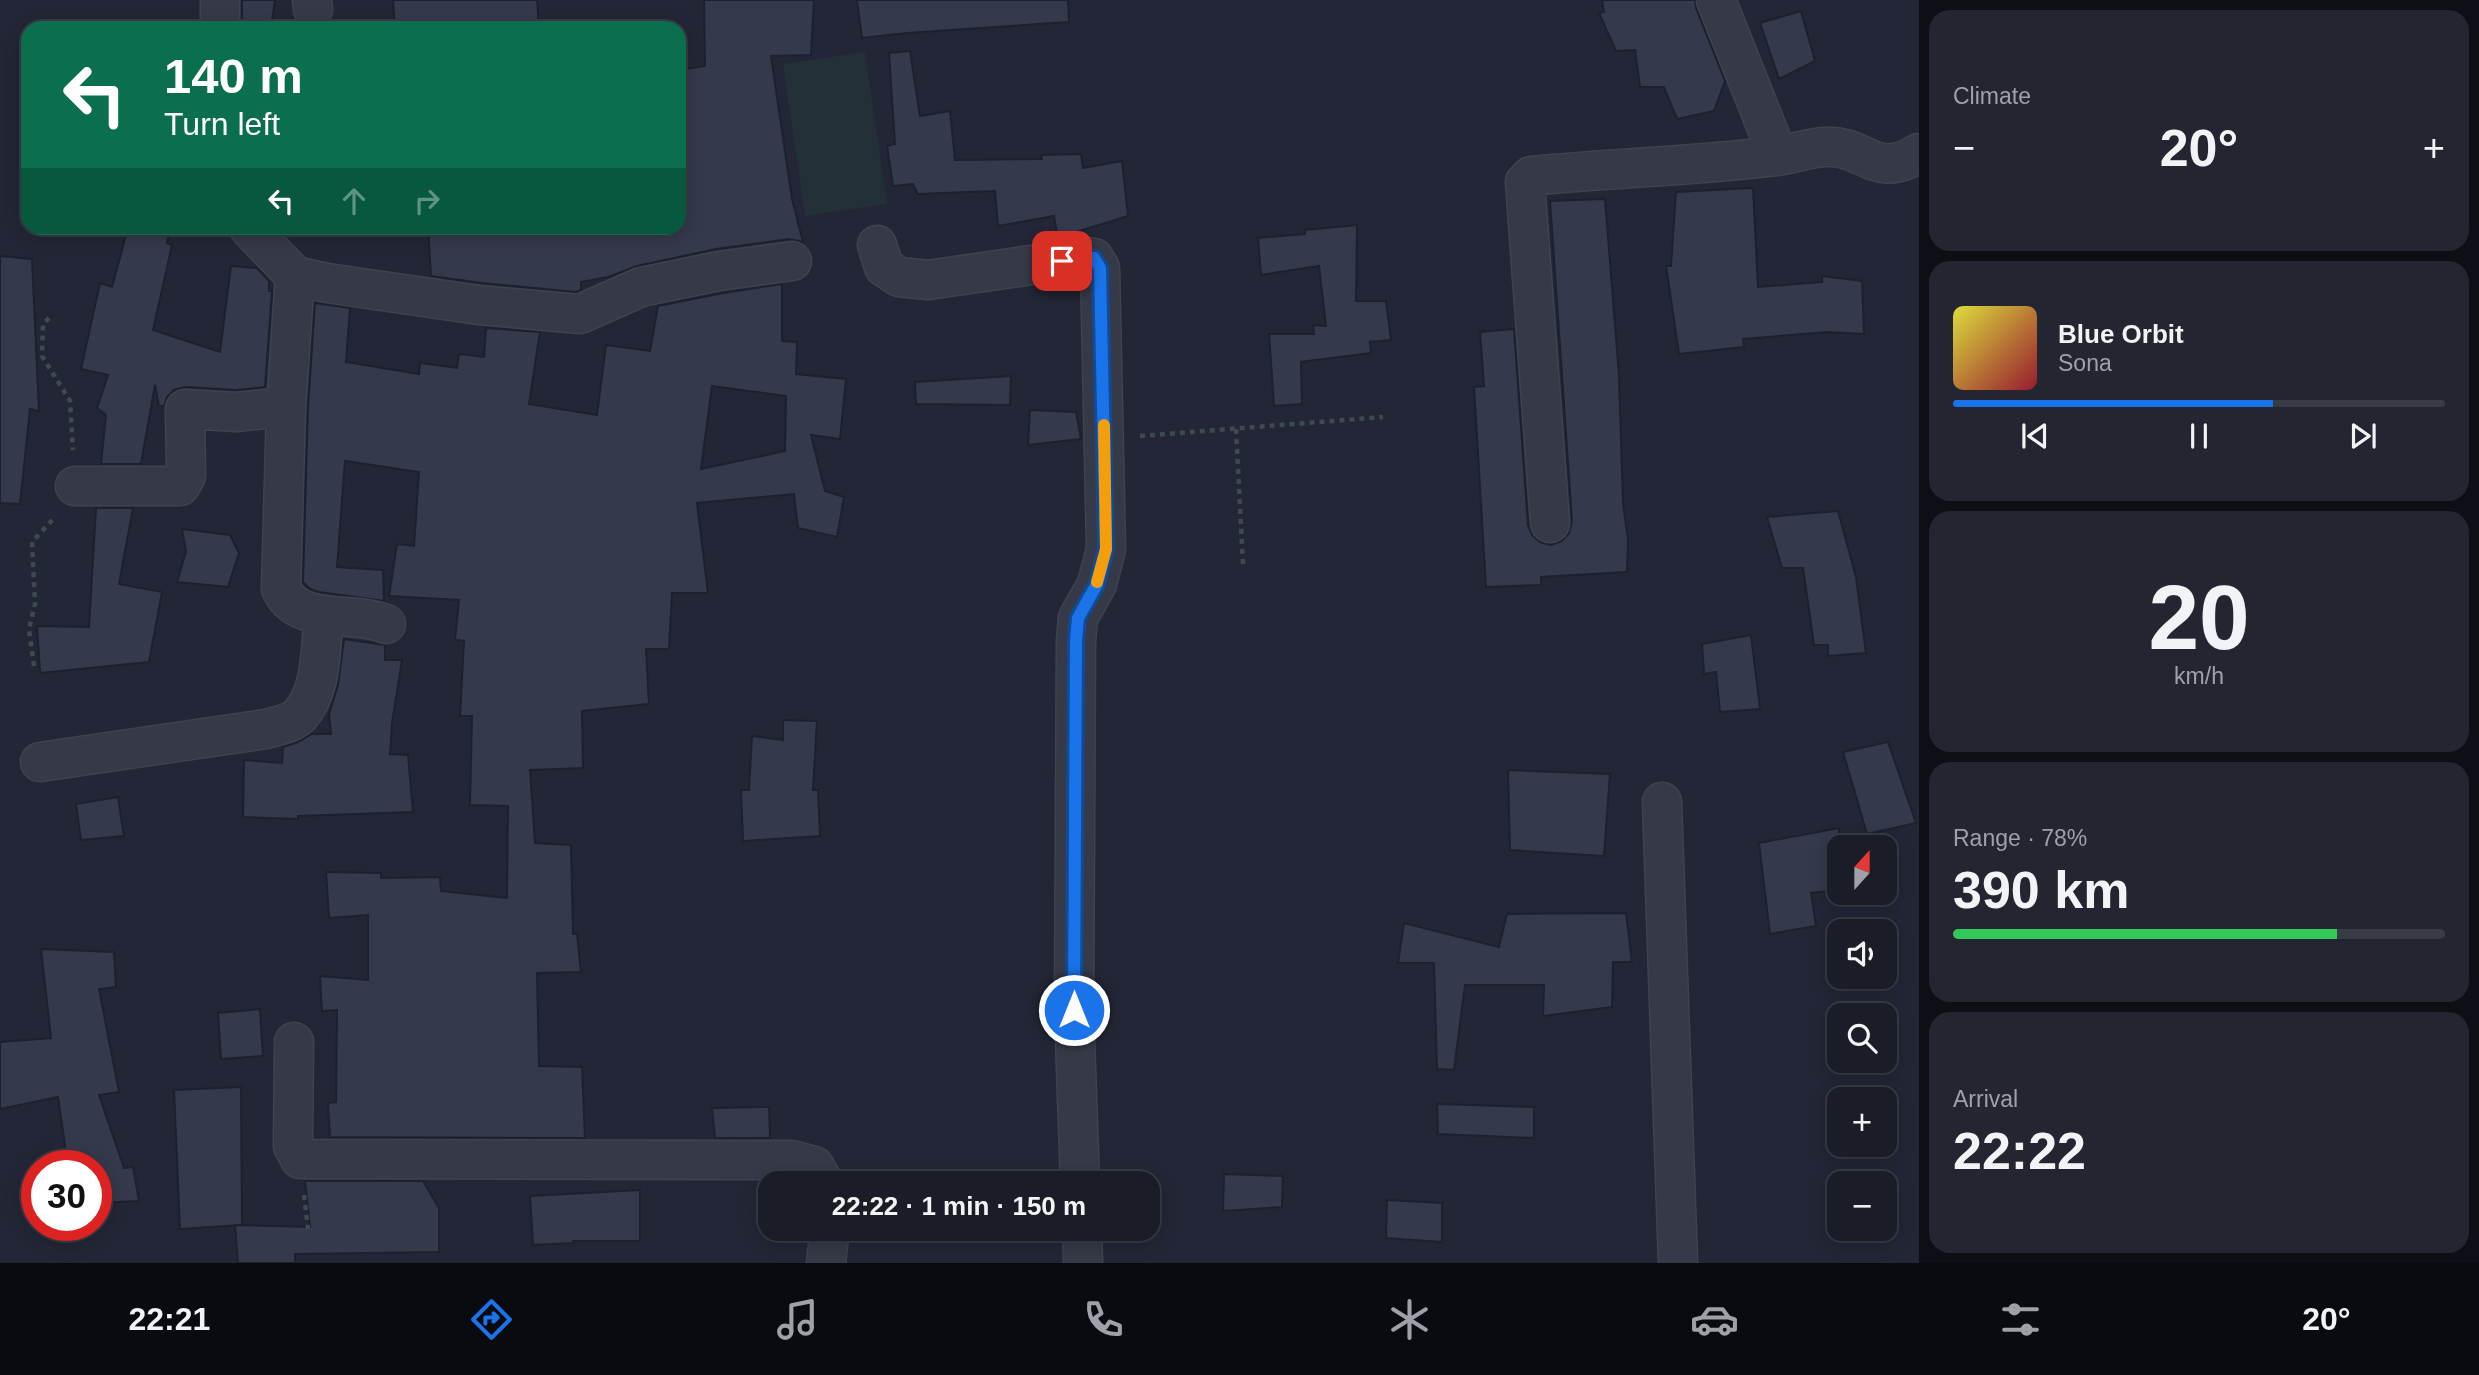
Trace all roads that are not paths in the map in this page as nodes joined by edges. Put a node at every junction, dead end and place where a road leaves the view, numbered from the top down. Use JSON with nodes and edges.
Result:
{"nodes":[{"id":1,"x":220,"y":0,"type":"edge"},
{"id":2,"x":1716,"y":0,"type":"edge"},
{"id":3,"x":220,"y":21,"type":"edge"},
{"id":4,"x":1919,"y":153,"type":"edge"},
{"id":5,"x":1779,"y":156,"type":"junction"},
{"id":6,"x":256,"y":235,"type":"edge"},
{"id":7,"x":877,"y":245,"type":"dead end"},
{"id":8,"x":792,"y":261,"type":"dead end"},
{"id":9,"x":295,"y":276,"type":"junction"},
{"id":10,"x":286,"y":407,"type":"junction"},
{"id":11,"x":75,"y":486,"type":"road end"},
{"id":12,"x":1550,"y":523,"type":"dead end"},
{"id":13,"x":324,"y":615,"type":"junction"},
{"id":14,"x":386,"y":624,"type":"dead end"},
{"id":15,"x":40,"y":762,"type":"dead end"},
{"id":16,"x":1662,"y":802,"type":"dead end"},
{"id":17,"x":294,"y":1042,"type":"dead end"},
{"id":18,"x":817,"y":1171,"type":"edge"},
{"id":19,"x":1080,"y":1171,"type":"edge"},
{"id":20,"x":829,"y":1241,"type":"edge"},
{"id":21,"x":1082,"y":1241,"type":"edge"},
{"id":22,"x":826,"y":1263,"type":"edge"},
{"id":23,"x":1083,"y":1263,"type":"edge"},
{"id":24,"x":1678,"y":1263,"type":"edge"}],
"edges":[{"from":1,"to":3,"type":"street"},
{"from":2,"to":5,"type":"street"},
{"from":4,"to":5,"type":"street"},
{"from":5,"to":12,"type":"street"},
{"from":6,"to":9,"type":"street"},
{"from":7,"to":19,"type":"street"},
{"from":8,"to":9,"type":"street"},
{"from":9,"to":10,"type":"street"},
{"from":10,"to":11,"type":"street"},
{"from":10,"to":13,"type":"street"},
{"from":13,"to":14,"type":"street"},
{"from":13,"to":15,"type":"street"},
{"from":16,"to":24,"type":"street"},
{"from":17,"to":18,"type":"street"},
{"from":20,"to":22,"type":"street"},
{"from":21,"to":23,"type":"street"}]}
